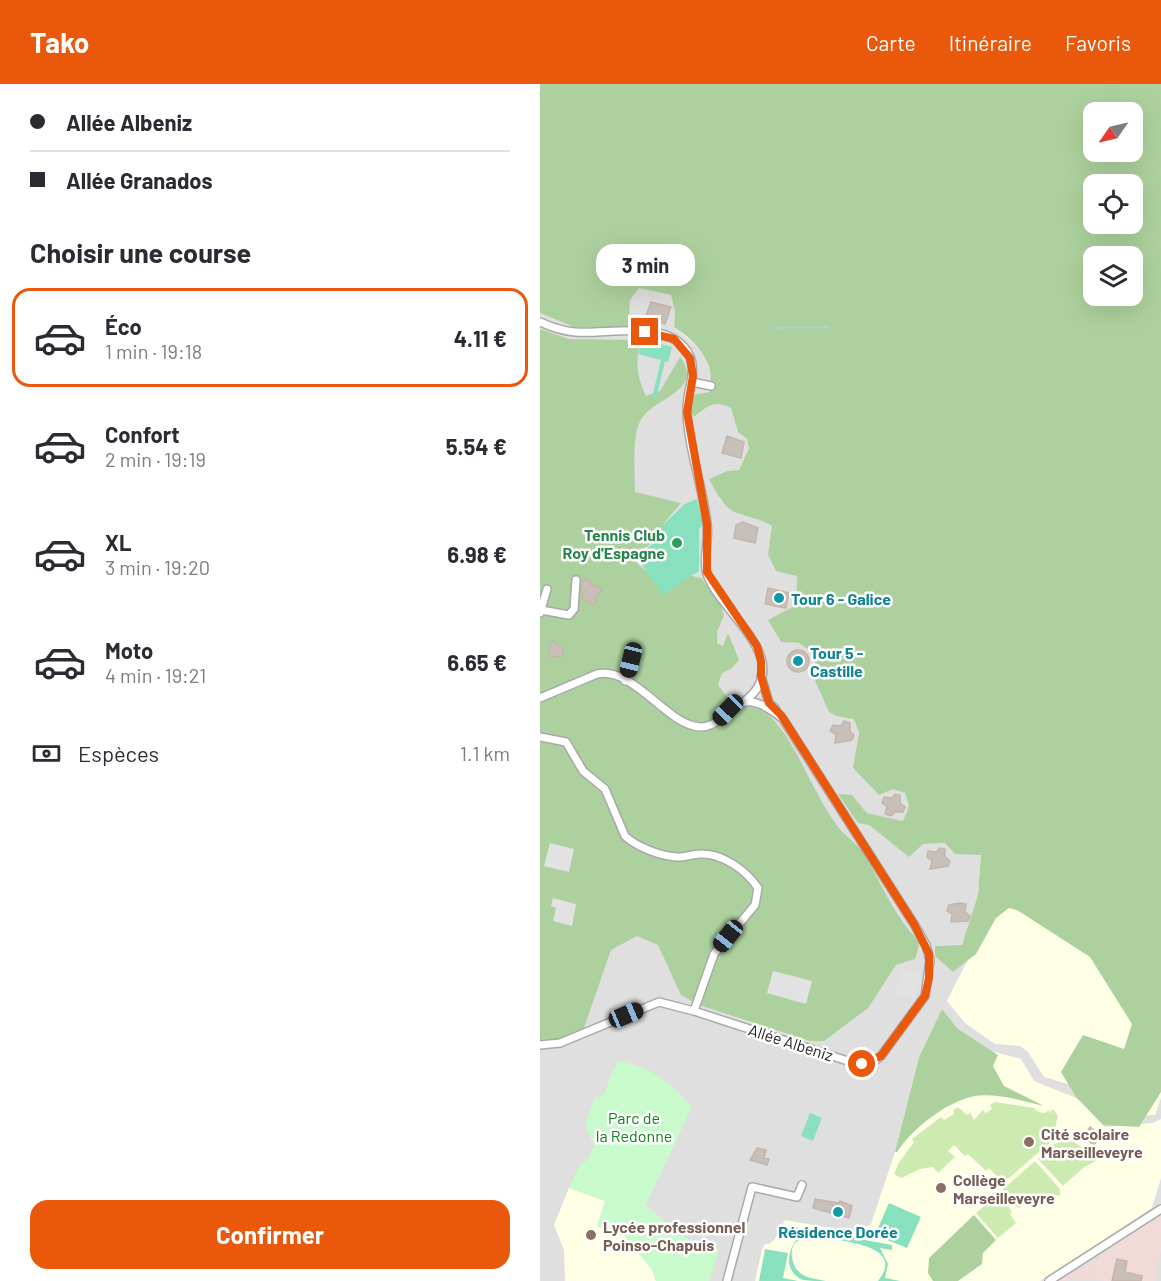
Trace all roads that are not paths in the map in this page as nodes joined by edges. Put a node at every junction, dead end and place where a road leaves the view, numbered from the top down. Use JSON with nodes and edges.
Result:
{"nodes":[{"id":1,"x":540,"y":322,"type":"edge"},
{"id":2,"x":692,"y":382,"type":"junction"},
{"id":3,"x":711,"y":386,"type":"dead end"},
{"id":4,"x":576,"y":580,"type":"dead end"},
{"id":5,"x":547,"y":589,"type":"dead end"},
{"id":6,"x":541,"y":612,"type":"edge"},
{"id":7,"x":631,"y":660,"type":"dead end"},
{"id":8,"x":761,"y":676,"type":"junction"},
{"id":9,"x":625,"y":681,"type":"junction"},
{"id":10,"x":540,"y":698,"type":"edge"},
{"id":11,"x":745,"y":702,"type":"junction"},
{"id":12,"x":765,"y":704,"type":"junction"},
{"id":13,"x":540,"y":737,"type":"edge"},
{"id":14,"x":694,"y":1011,"type":"junction"},
{"id":15,"x":540,"y":1045,"type":"edge"},
{"id":16,"x":802,"y":1185,"type":"dead end"},
{"id":17,"x":1161,"y":1209,"type":"edge"},
{"id":18,"x":727,"y":1281,"type":"edge"},
{"id":19,"x":1049,"y":1281,"type":"edge"}],
"edges":[{"from":1,"to":2,"type":"street"},
{"from":2,"to":3,"type":"street"},
{"from":2,"to":8,"type":"street"},
{"from":4,"to":6,"type":"street"},
{"from":5,"to":6,"type":"street"},
{"from":7,"to":9,"type":"street"},
{"from":8,"to":11,"type":"street"},
{"from":8,"to":12,"type":"street"},
{"from":9,"to":10,"type":"street"},
{"from":9,"to":11,"type":"street"},
{"from":11,"to":12,"type":"street"},
{"from":12,"to":14,"type":"street","name":"Allée Albeniz"},
{"from":13,"to":14,"type":"street"},
{"from":14,"to":15,"type":"street","name":"Allée Albeniz"},
{"from":16,"to":18,"type":"street"},
{"from":17,"to":19,"type":"street"}]}
